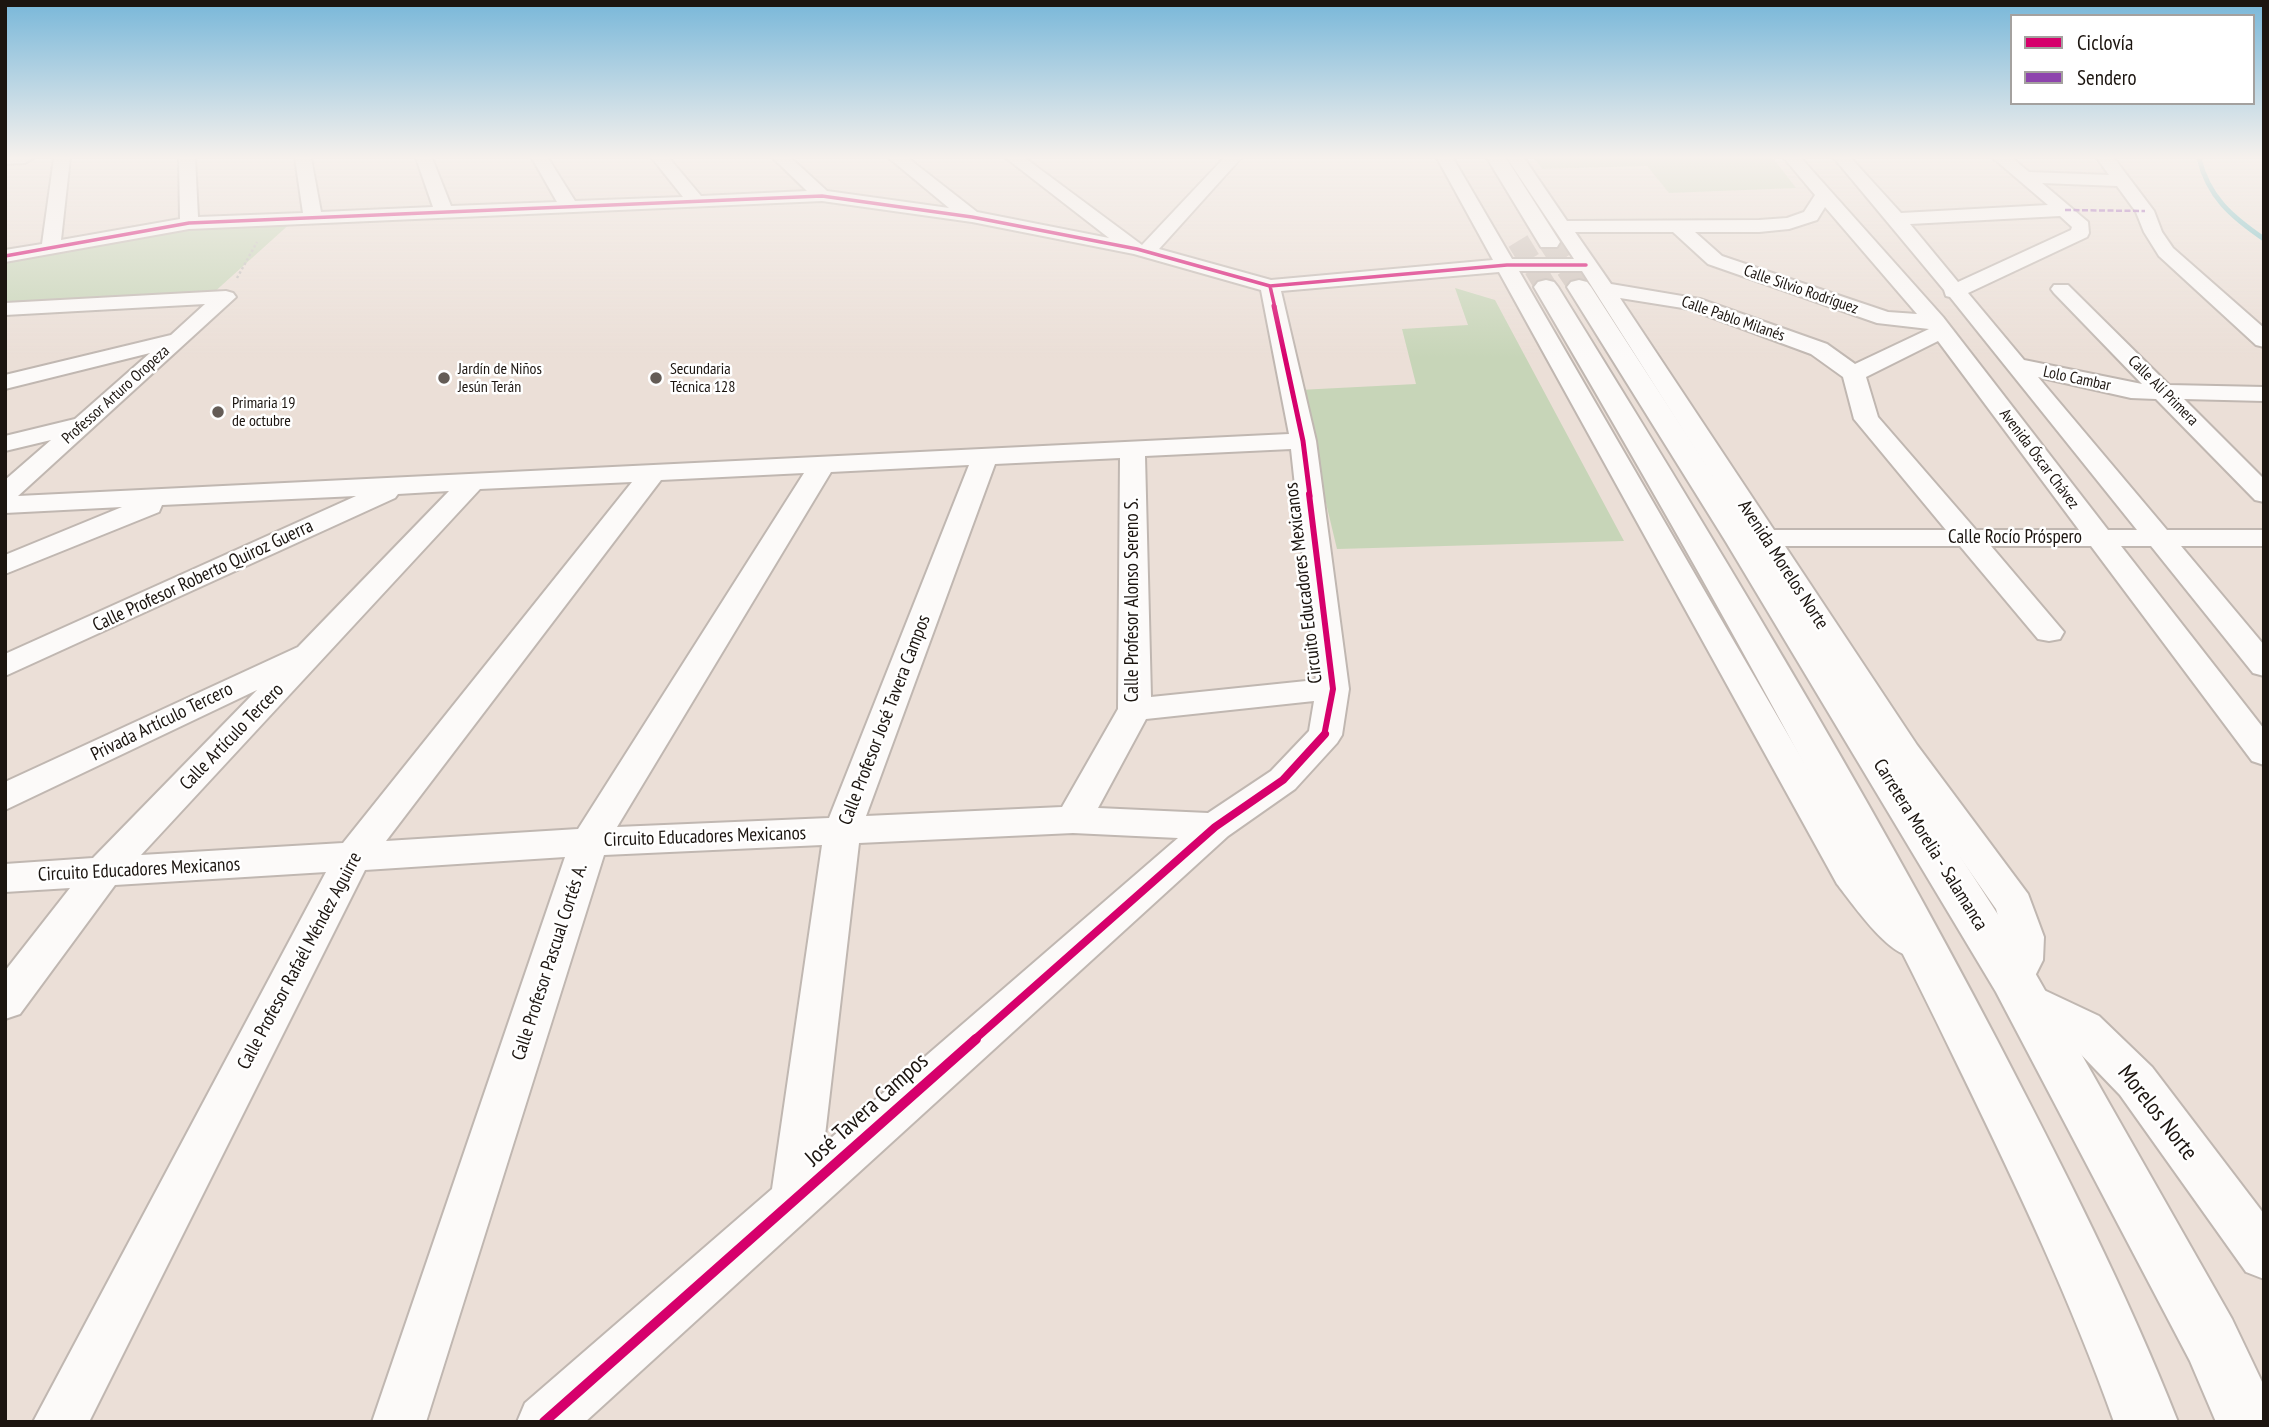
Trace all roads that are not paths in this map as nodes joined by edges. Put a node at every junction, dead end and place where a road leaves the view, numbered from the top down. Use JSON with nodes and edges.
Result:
{"nodes":[{"id":1,"x":54,"y":225,"type":"edge"},
{"id":2,"x":180,"y":225,"type":"edge"},
{"id":3,"x":1011,"y":225,"type":"edge"},
{"id":4,"x":1111,"y":225,"type":"edge"},
{"id":5,"x":1169,"y":225,"type":"edge"},
{"id":6,"x":1506,"y":225,"type":"edge"},
{"id":7,"x":1548,"y":225,"type":"edge"},
{"id":8,"x":1550,"y":225,"type":"edge"},
{"id":9,"x":1754,"y":225,"type":"edge"},
{"id":10,"x":1847,"y":225,"type":"edge"},
{"id":11,"x":1900,"y":225,"type":"edge"},
{"id":12,"x":2080,"y":225,"type":"edge"},
{"id":13,"x":2150,"y":225,"type":"edge"},
{"id":14,"x":1680,"y":228,"type":"junction"},
{"id":15,"x":1555,"y":234,"type":"junction"},
{"id":16,"x":51,"y":247,"type":"junction"},
{"id":17,"x":1142,"y":250,"type":"junction"},
{"id":18,"x":5,"y":256,"type":"edge"},
{"id":19,"x":1557,"y":280,"type":"junction"},
{"id":20,"x":1270,"y":286,"type":"junction"},
{"id":21,"x":2061,"y":289,"type":"dead end"},
{"id":22,"x":1953,"y":292,"type":"junction"},
{"id":23,"x":102,"y":305,"type":"junction"},
{"id":24,"x":5,"y":309,"type":"edge"},
{"id":25,"x":2237,"y":318,"type":"junction"},
{"id":26,"x":2264,"y":320,"type":"edge"},
{"id":27,"x":1938,"y":326,"type":"junction"},
{"id":28,"x":5,"y":327,"type":"edge"},
{"id":29,"x":178,"y":340,"type":"junction"},
{"id":30,"x":2264,"y":340,"type":"edge"},
{"id":31,"x":2016,"y":365,"type":"junction"},
{"id":32,"x":1854,"y":374,"type":"junction"},
{"id":33,"x":5,"y":382,"type":"edge"},
{"id":34,"x":2165,"y":393,"type":"junction"},
{"id":35,"x":2264,"y":394,"type":"edge"},
{"id":36,"x":84,"y":423,"type":"junction"},
{"id":37,"x":1303,"y":441,"type":"junction"},
{"id":38,"x":5,"y":444,"type":"edge"},
{"id":39,"x":1131,"y":449,"type":"junction"},
{"id":40,"x":981,"y":457,"type":"junction"},
{"id":41,"x":819,"y":465,"type":"junction"},
{"id":42,"x":653,"y":473,"type":"junction"},
{"id":43,"x":472,"y":482,"type":"junction"},
{"id":44,"x":401,"y":485,"type":"junction"},
{"id":45,"x":5,"y":494,"type":"edge"},
{"id":46,"x":2264,"y":494,"type":"edge"},
{"id":47,"x":171,"y":497,"type":"junction"},
{"id":48,"x":5,"y":505,"type":"edge"},
{"id":49,"x":1765,"y":538,"type":"junction"},
{"id":50,"x":1968,"y":538,"type":"junction"},
{"id":51,"x":2099,"y":538,"type":"junction"},
{"id":52,"x":2157,"y":538,"type":"junction"},
{"id":53,"x":2264,"y":538,"type":"edge"},
{"id":54,"x":5,"y":565,"type":"edge"},
{"id":55,"x":2049,"y":632,"type":"dead end"},
{"id":56,"x":319,"y":646,"type":"junction"},
{"id":57,"x":5,"y":666,"type":"edge"},
{"id":58,"x":2264,"y":666,"type":"edge"},
{"id":59,"x":1333,"y":689,"type":"junction"},
{"id":60,"x":1135,"y":709,"type":"junction"},
{"id":61,"x":2264,"y":753,"type":"edge"},
{"id":62,"x":5,"y":797,"type":"edge"},
{"id":63,"x":1073,"y":820,"type":"junction"},
{"id":64,"x":1215,"y":827,"type":"junction"},
{"id":65,"x":842,"y":832,"type":"junction"},
{"id":66,"x":589,"y":842,"type":"junction"},
{"id":67,"x":352,"y":858,"type":"junction"},
{"id":68,"x":103,"y":872,"type":"junction"},
{"id":69,"x":5,"y":878,"type":"edge"},
{"id":70,"x":2019,"y":988,"type":"junction"},
{"id":71,"x":5,"y":1002,"type":"edge"},
{"id":72,"x":794,"y":1200,"type":"junction"},
{"id":73,"x":2264,"y":1255,"type":"edge"},
{"id":74,"x":60,"y":1422,"type":"edge"},
{"id":75,"x":399,"y":1422,"type":"edge"},
{"id":76,"x":544,"y":1422,"type":"edge"},
{"id":77,"x":2146,"y":1422,"type":"edge"},
{"id":78,"x":2248,"y":1422,"type":"edge"}],
"edges":[{"from":1,"to":16,"type":"street"},
{"from":2,"to":16,"type":"street"},
{"from":3,"to":17,"type":"street"},
{"from":4,"to":17,"type":"street"},
{"from":5,"to":17,"type":"street"},
{"from":6,"to":19,"type":"street","name":"Avenida Morelos Norte"},
{"from":7,"to":15,"type":"highway"},
{"from":8,"to":15,"type":"street","name":"Avenida Morelos Norte"},
{"from":9,"to":14,"type":"street"},
{"from":10,"to":27,"type":"street","name":"Avenida Óscar Chávez"},
{"from":11,"to":22,"type":"street"},
{"from":12,"to":22,"type":"street"},
{"from":13,"to":25,"type":"street"},
{"from":14,"to":15,"type":"street"},
{"from":14,"to":27,"type":"street","name":"Calle Silvio Rodríguez"},
{"from":15,"to":19,"type":"street","name":"Avenida Morelos Norte"},
{"from":16,"to":18,"type":"street"},
{"from":17,"to":20,"type":"street"},
{"from":19,"to":20,"type":"street","name":"Calle Pablo Milanés"},
{"from":19,"to":32,"type":"street","name":"Calle Pablo Milanés"},
{"from":19,"to":49,"type":"street","name":"Avenida Morelos Norte"},
{"from":19,"to":70,"type":"highway","name":"Carretera Morelia - Salamanca"},
{"from":19,"to":77,"type":"highway"},
{"from":20,"to":37,"type":"street","name":"Circuito Educadores Mexicanos"},
{"from":21,"to":34,"type":"street","name":"Calle Alí Primera"},
{"from":22,"to":31,"type":"street"},
{"from":23,"to":24,"type":"street"},
{"from":23,"to":28,"type":"street"},
{"from":23,"to":29,"type":"street","name":"Professor Arturo Oropeza"},
{"from":25,"to":26,"type":"street"},
{"from":25,"to":30,"type":"street"},
{"from":27,"to":32,"type":"street"},
{"from":27,"to":51,"type":"street","name":"Avenida Óscar Chávez"},
{"from":29,"to":33,"type":"street"},
{"from":29,"to":36,"type":"street","name":"Professor Arturo Oropeza"},
{"from":31,"to":34,"type":"street","name":"Lolo Cambar"},
{"from":31,"to":52,"type":"street"},
{"from":32,"to":50,"type":"street"},
{"from":34,"to":35,"type":"street","name":"Lolo Cambar"},
{"from":34,"to":46,"type":"street","name":"Calle Alí Primera"},
{"from":36,"to":38,"type":"street"},
{"from":36,"to":45,"type":"street","name":"Professor Arturo Oropeza"},
{"from":37,"to":39,"type":"street"},
{"from":37,"to":59,"type":"street","name":"Circuito Educadores Mexicanos"},
{"from":39,"to":40,"type":"street"},
{"from":39,"to":60,"type":"street","name":"Calle Profesor Alonso Sereno S."},
{"from":40,"to":41,"type":"street"},
{"from":40,"to":65,"type":"street","name":"Calle Profesor José Tavera Campos"},
{"from":41,"to":42,"type":"street"},
{"from":41,"to":66,"type":"street","name":"Calle Profesor Pascual Cortés A."},
{"from":42,"to":43,"type":"street"},
{"from":42,"to":67,"type":"street","name":"Calle Profesor Rafaél Méndez Aguirre"},
{"from":43,"to":44,"type":"street"},
{"from":43,"to":56,"type":"street","name":"Calle Artículo Tercero"},
{"from":44,"to":47,"type":"street"},
{"from":44,"to":57,"type":"street","name":"Calle Profesor Roberto Quiroz Guerra"},
{"from":47,"to":48,"type":"street"},
{"from":47,"to":54,"type":"street"},
{"from":49,"to":50,"type":"street","name":"Calle Rocío Próspero"},
{"from":49,"to":70,"type":"street","name":"Avenida Morelos Norte"},
{"from":50,"to":51,"type":"street","name":"Calle Rocío Próspero"},
{"from":50,"to":55,"type":"street"},
{"from":51,"to":52,"type":"street","name":"Calle Rocío Próspero"},
{"from":51,"to":61,"type":"street","name":"Avenida Óscar Chávez"},
{"from":52,"to":53,"type":"street","name":"Calle Rocío Próspero"},
{"from":52,"to":58,"type":"street"},
{"from":56,"to":62,"type":"street","name":"Privada Artículo Tercero"},
{"from":56,"to":68,"type":"street","name":"Calle Artículo Tercero"},
{"from":59,"to":60,"type":"street","name":"Circuito Educadores Mexicanos"},
{"from":59,"to":64,"type":"street","name":"Circuito Educadores Mexicanos"},
{"from":60,"to":63,"type":"street","name":"Calle Profesor Alonso Sereno S."},
{"from":63,"to":64,"type":"street","name":"Circuito Educadores Mexicanos"},
{"from":63,"to":65,"type":"street","name":"Circuito Educadores Mexicanos"},
{"from":64,"to":72,"type":"street","name":"José Tavera Campos"},
{"from":65,"to":66,"type":"street","name":"Circuito Educadores Mexicanos"},
{"from":65,"to":72,"type":"street","name":"Calle Profesor José Tavera Campos"},
{"from":66,"to":67,"type":"street","name":"Circuito Educadores Mexicanos"},
{"from":66,"to":75,"type":"street","name":"Calle Profesor Pascual Cortés A."},
{"from":67,"to":68,"type":"street","name":"Circuito Educadores Mexicanos"},
{"from":67,"to":74,"type":"street","name":"Calle Profesor Rafaél Méndez Aguirre"},
{"from":68,"to":69,"type":"street","name":"Circuito Educadores Mexicanos"},
{"from":68,"to":71,"type":"street","name":"Calle Artículo Tercero"},
{"from":70,"to":73,"type":"street","name":"Morelos Norte"},
{"from":70,"to":78,"type":"highway","name":"Carretera Morelia - Salamanca"},
{"from":72,"to":76,"type":"street","name":"José Tavera Campos"}]}
